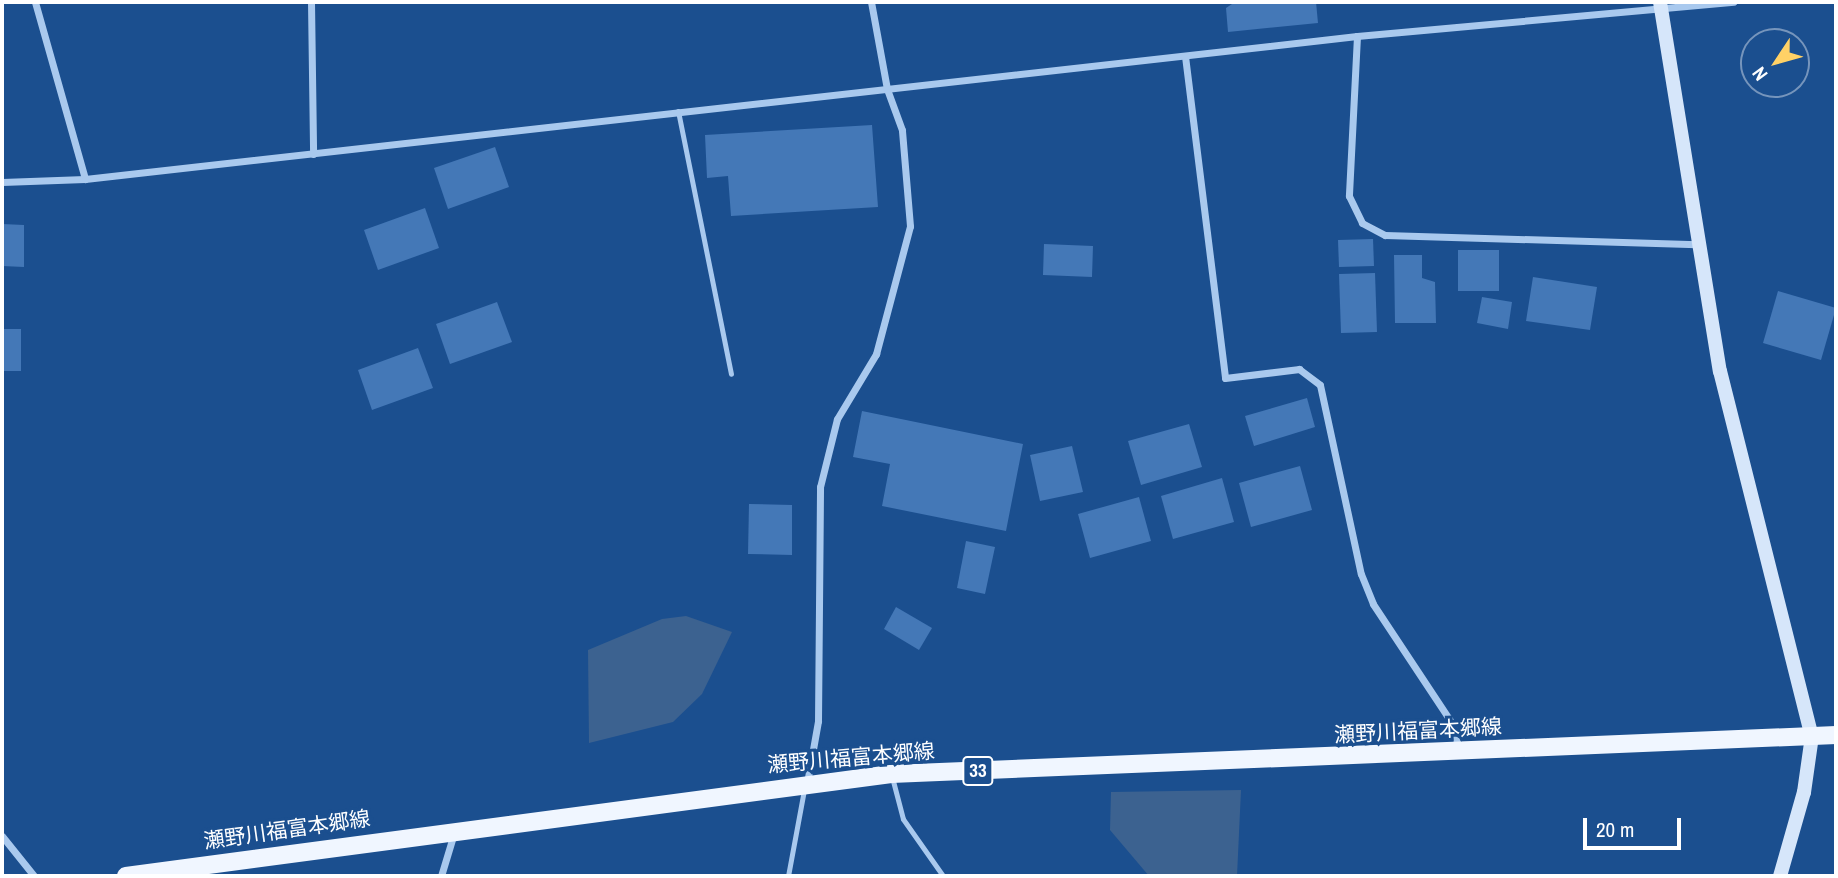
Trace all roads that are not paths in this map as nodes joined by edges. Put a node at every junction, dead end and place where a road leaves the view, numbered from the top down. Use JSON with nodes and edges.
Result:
{"nodes":[{"id":1,"x":35,"y":2,"type":"edge"},
{"id":2,"x":311,"y":2,"type":"edge"},
{"id":3,"x":871,"y":2,"type":"edge"},
{"id":4,"x":1732,"y":2,"type":"edge"},
{"id":5,"x":1661,"y":7,"type":"edge"},
{"id":6,"x":1357,"y":36,"type":"junction"},
{"id":7,"x":1185,"y":56,"type":"junction"},
{"id":8,"x":887,"y":89,"type":"junction"},
{"id":9,"x":678,"y":111,"type":"junction"},
{"id":10,"x":313,"y":154,"type":"junction"},
{"id":11,"x":85,"y":179,"type":"junction"},
{"id":12,"x":2,"y":182,"type":"edge"},
{"id":13,"x":1697,"y":244,"type":"junction"},
{"id":14,"x":730,"y":374,"type":"dead end"},
{"id":15,"x":1836,"y":735,"type":"edge"},
{"id":16,"x":1812,"y":736,"type":"junction"},
{"id":17,"x":1459,"y":752,"type":"junction"},
{"id":18,"x":891,"y":774,"type":"junction"},
{"id":19,"x":807,"y":783,"type":"junction"},
{"id":20,"x":454,"y":833,"type":"junction"},
{"id":21,"x":2,"y":836,"type":"edge"},
{"id":22,"x":34,"y":876,"type":"edge"},
{"id":23,"x":126,"y":876,"type":"edge"},
{"id":24,"x":440,"y":876,"type":"edge"},
{"id":25,"x":788,"y":876,"type":"edge"},
{"id":26,"x":943,"y":876,"type":"edge"},
{"id":27,"x":1780,"y":876,"type":"edge"}],
"edges":[{"from":1,"to":11,"type":"street"},
{"from":2,"to":10,"type":"street"},
{"from":3,"to":8,"type":"street"},
{"from":4,"to":5,"type":"street"},
{"from":5,"to":6,"type":"street"},
{"from":5,"to":13,"type":"street"},
{"from":6,"to":7,"type":"street"},
{"from":6,"to":13,"type":"street"},
{"from":7,"to":8,"type":"street"},
{"from":7,"to":17,"type":"street"},
{"from":8,"to":9,"type":"street"},
{"from":8,"to":19,"type":"street"},
{"from":9,"to":10,"type":"street"},
{"from":9,"to":14,"type":"lane"},
{"from":10,"to":11,"type":"street"},
{"from":11,"to":12,"type":"street"},
{"from":13,"to":16,"type":"street"},
{"from":15,"to":16,"type":"main road","name":"瀬野川福富本郷線","number":"33"},
{"from":16,"to":17,"type":"main road","name":"瀬野川福富本郷線","number":"33"},
{"from":16,"to":27,"type":"street"},
{"from":17,"to":18,"type":"main road","name":"瀬野川福富本郷線","number":"33"},
{"from":18,"to":19,"type":"main road","name":"瀬野川福富本郷線","number":"33"},
{"from":18,"to":26,"type":"lane"},
{"from":19,"to":20,"type":"main road","name":"瀬野川福富本郷線","number":"33"},
{"from":19,"to":25,"type":"lane"},
{"from":20,"to":23,"type":"main road","name":"瀬野川福富本郷線","number":"33"},
{"from":20,"to":24,"type":"street"},
{"from":21,"to":22,"type":"street"}]}
